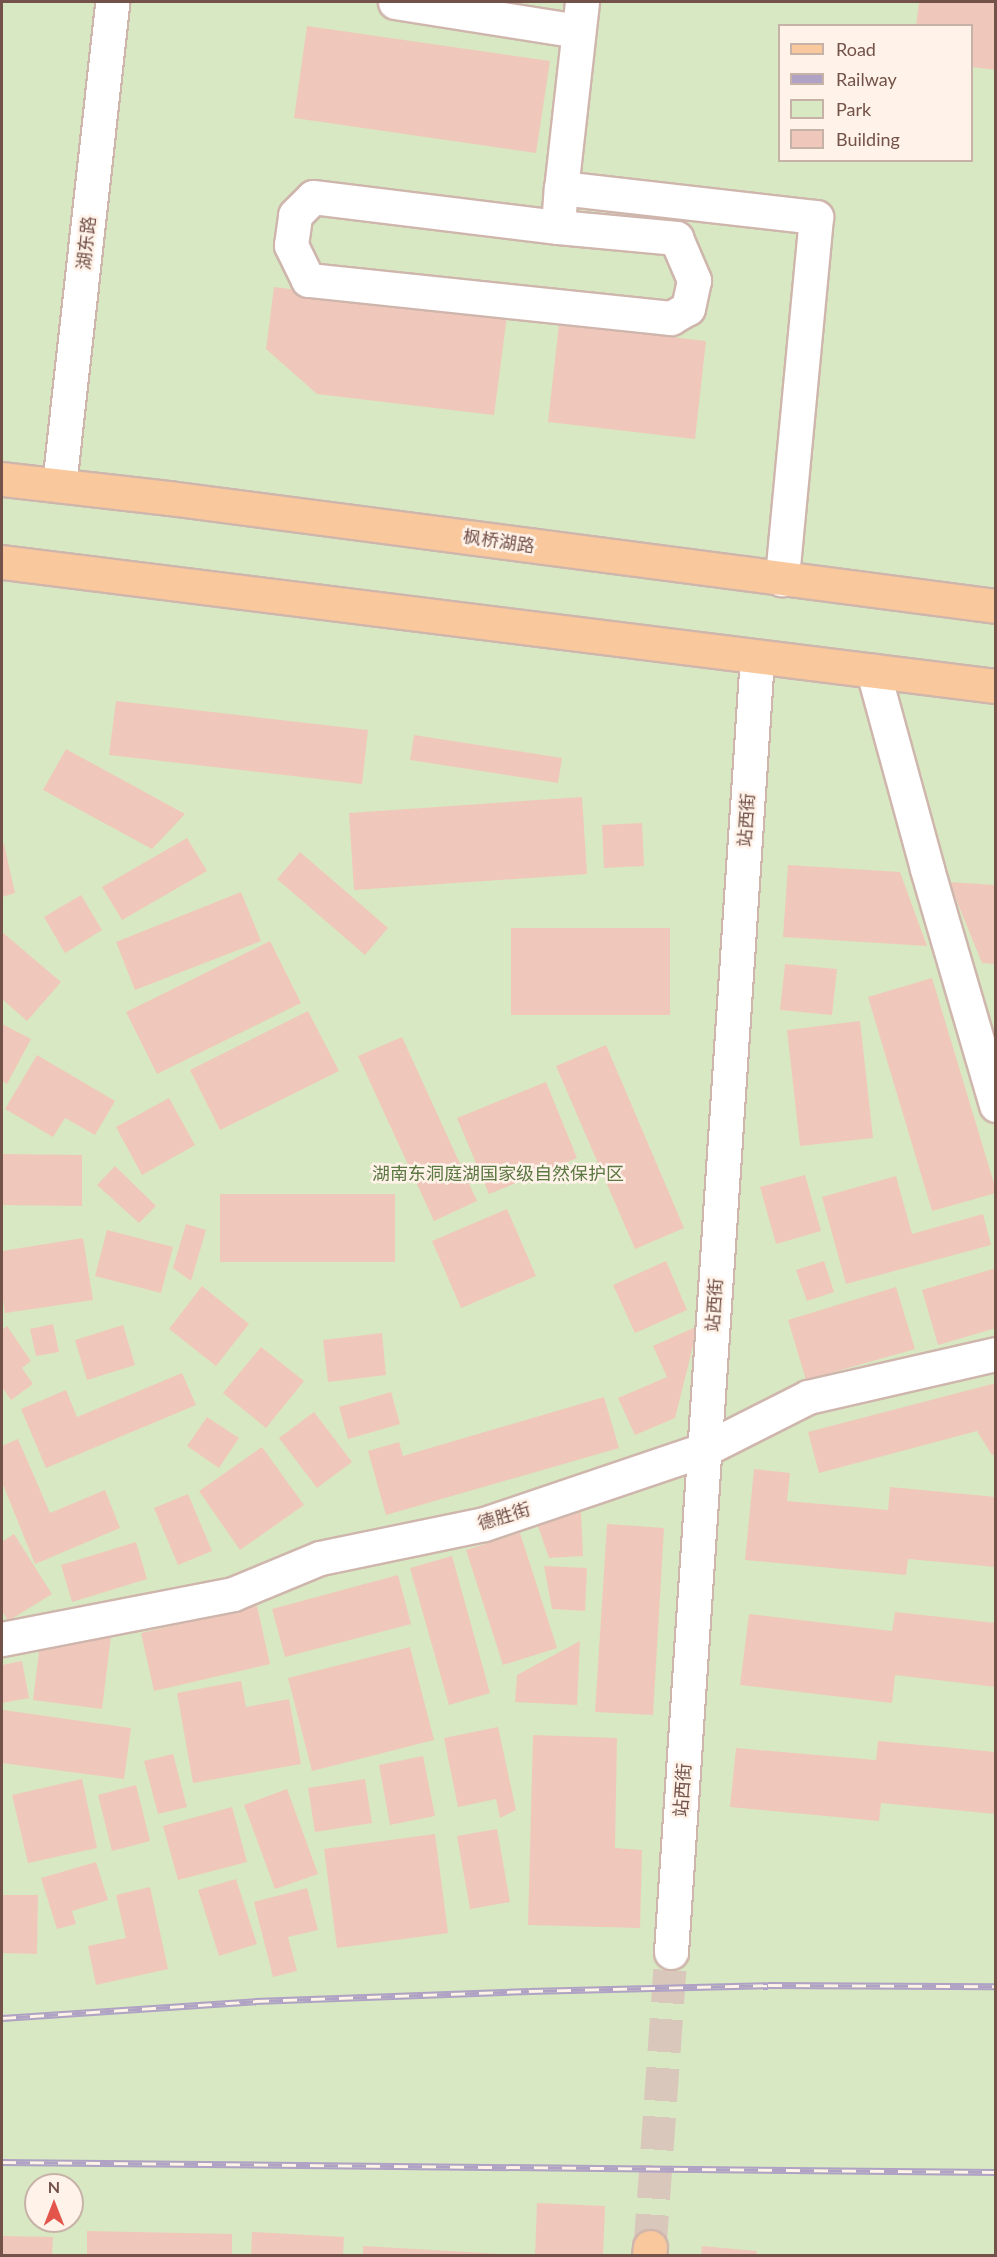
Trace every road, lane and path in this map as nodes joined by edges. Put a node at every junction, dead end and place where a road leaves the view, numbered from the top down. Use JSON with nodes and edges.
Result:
{"nodes":[{"id":1,"x":112,"y":2,"type":"edge"},
{"id":2,"x":395,"y":2,"type":"edge"},
{"id":3,"x":580,"y":16,"type":"edge"},
{"id":4,"x":561,"y":188,"type":"junction"},
{"id":5,"x":558,"y":227,"type":"junction"},
{"id":6,"x":2,"y":478,"type":"edge"},
{"id":7,"x":59,"y":485,"type":"junction"},
{"id":8,"x":2,"y":562,"type":"edge"},
{"id":9,"x":782,"y":579,"type":"junction"},
{"id":10,"x":996,"y":606,"type":"edge"},
{"id":11,"x":757,"y":657,"type":"junction"},
{"id":12,"x":873,"y":671,"type":"junction"},
{"id":13,"x":996,"y":686,"type":"edge"},
{"id":14,"x":996,"y":1105,"type":"edge"},
{"id":15,"x":996,"y":1354,"type":"edge"},
{"id":16,"x":705,"y":1449,"type":"junction"},
{"id":17,"x":2,"y":1639,"type":"edge"},
{"id":18,"x":671,"y":1953,"type":"tunnel mouth"}],
"edges":[{"from":1,"to":7,"type":"street","name":"湖东路"},
{"from":2,"to":3,"type":"street"},
{"from":3,"to":4,"type":"street"},
{"from":4,"to":5,"type":"street"},
{"from":4,"to":9,"type":"street"},
{"from":5,"to":5,"type":"street"},
{"from":6,"to":7,"type":"main road","name":"枫桥湖路"},
{"from":7,"to":9,"type":"main road","name":"枫桥湖路"},
{"from":8,"to":11,"type":"main road"},
{"from":9,"to":10,"type":"main road","name":"枫桥湖路"},
{"from":11,"to":12,"type":"main road"},
{"from":11,"to":16,"type":"street","name":"站西街"},
{"from":12,"to":13,"type":"main road"},
{"from":12,"to":14,"type":"street"},
{"from":15,"to":16,"type":"street","name":"德胜街"},
{"from":16,"to":17,"type":"street","name":"德胜街"},
{"from":16,"to":18,"type":"street","name":"站西街"}]}
